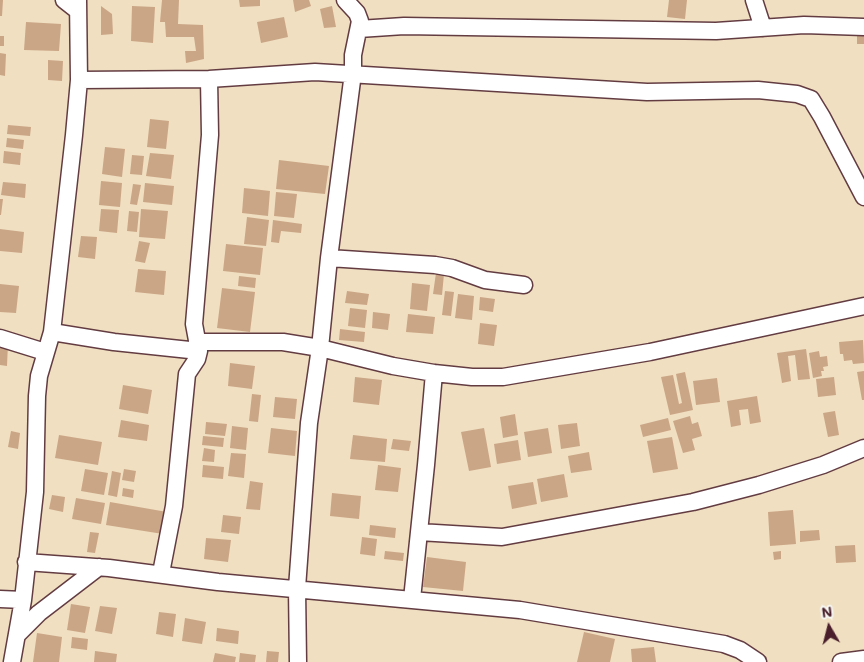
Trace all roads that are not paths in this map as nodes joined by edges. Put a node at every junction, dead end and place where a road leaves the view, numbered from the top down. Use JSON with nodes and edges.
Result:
{"nodes":[{"id":1,"x":64,"y":0,"type":"edge"},
{"id":2,"x":345,"y":0,"type":"edge"},
{"id":3,"x":754,"y":0,"type":"edge"},
{"id":4,"x":78,"y":5,"type":"edge"},
{"id":5,"x":864,"y":27,"type":"edge"},
{"id":6,"x":763,"y":28,"type":"junction"},
{"id":7,"x":359,"y":29,"type":"junction"},
{"id":8,"x":353,"y":73,"type":"junction"},
{"id":9,"x":209,"y":79,"type":"junction"},
{"id":10,"x":80,"y":80,"type":"junction"},
{"id":11,"x":864,"y":197,"type":"edge"},
{"id":12,"x":329,"y":258,"type":"junction"},
{"id":13,"x":524,"y":285,"type":"dead end"},
{"id":14,"x":864,"y":306,"type":"edge"},
{"id":15,"x":52,"y":332,"type":"junction"},
{"id":16,"x":0,"y":338,"type":"edge"},
{"id":17,"x":199,"y":347,"type":"junction"},
{"id":18,"x":320,"y":348,"type":"junction"},
{"id":19,"x":45,"y":352,"type":"junction"},
{"id":20,"x":434,"y":374,"type":"junction"},
{"id":21,"x":864,"y":448,"type":"edge"},
{"id":22,"x":418,"y":532,"type":"junction"},
{"id":23,"x":26,"y":562,"type":"junction"},
{"id":24,"x":99,"y":567,"type":"junction"},
{"id":25,"x":161,"y":574,"type":"junction"},
{"id":26,"x":297,"y":588,"type":"junction"},
{"id":27,"x":0,"y":599,"type":"edge"},
{"id":28,"x":412,"y":599,"type":"junction"},
{"id":29,"x":23,"y":600,"type":"junction"},
{"id":30,"x":17,"y":635,"type":"junction"},
{"id":31,"x":864,"y":659,"type":"edge"},
{"id":32,"x":12,"y":662,"type":"edge"},
{"id":33,"x":298,"y":662,"type":"edge"},
{"id":34,"x":758,"y":662,"type":"edge"},
{"id":35,"x":842,"y":662,"type":"edge"}],
"edges":[{"from":1,"to":4,"type":"street"},
{"from":2,"to":7,"type":"street"},
{"from":3,"to":6,"type":"street"},
{"from":4,"to":10,"type":"street"},
{"from":5,"to":6,"type":"street"},
{"from":6,"to":7,"type":"street"},
{"from":7,"to":8,"type":"street"},
{"from":8,"to":9,"type":"street"},
{"from":8,"to":11,"type":"street"},
{"from":8,"to":12,"type":"street"},
{"from":9,"to":10,"type":"street"},
{"from":9,"to":17,"type":"street"},
{"from":10,"to":15,"type":"street"},
{"from":12,"to":13,"type":"street"},
{"from":12,"to":18,"type":"street"},
{"from":14,"to":20,"type":"street"},
{"from":15,"to":17,"type":"street"},
{"from":15,"to":19,"type":"street"},
{"from":16,"to":19,"type":"street"},
{"from":17,"to":18,"type":"street"},
{"from":17,"to":25,"type":"street"},
{"from":18,"to":20,"type":"street"},
{"from":18,"to":26,"type":"street"},
{"from":19,"to":23,"type":"street"},
{"from":20,"to":22,"type":"street"},
{"from":21,"to":22,"type":"street"},
{"from":22,"to":28,"type":"street"},
{"from":23,"to":24,"type":"street"},
{"from":23,"to":29,"type":"street"},
{"from":24,"to":25,"type":"street"},
{"from":24,"to":30,"type":"street"},
{"from":25,"to":26,"type":"street"},
{"from":26,"to":28,"type":"street"},
{"from":26,"to":33,"type":"street"},
{"from":27,"to":29,"type":"street"},
{"from":28,"to":34,"type":"street"},
{"from":29,"to":30,"type":"street"},
{"from":30,"to":32,"type":"street"},
{"from":31,"to":35,"type":"street"}]}
